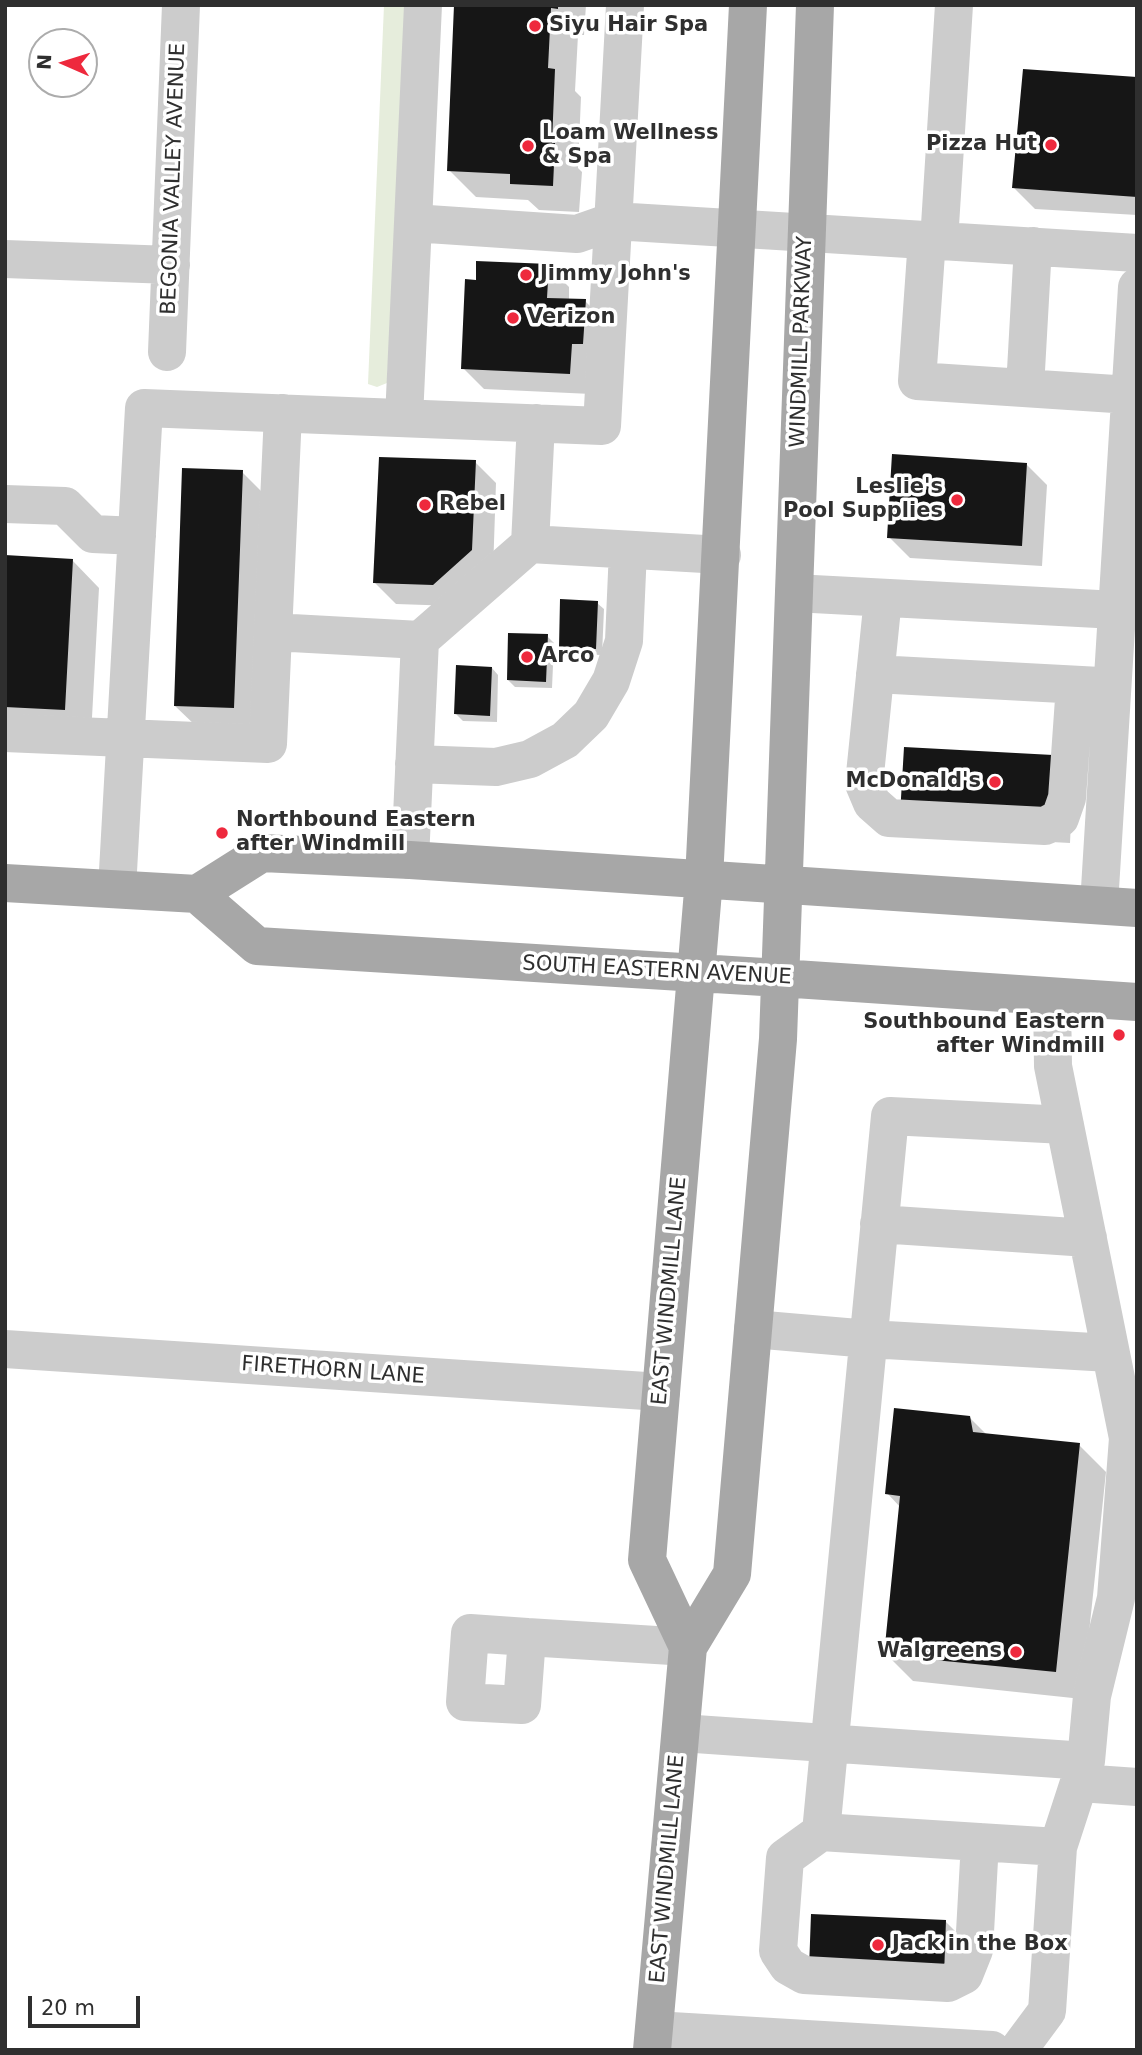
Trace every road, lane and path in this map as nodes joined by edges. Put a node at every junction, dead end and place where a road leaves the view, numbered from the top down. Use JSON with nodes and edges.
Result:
{"nodes":[{"id":1,"x":181,"y":5,"type":"edge"},
{"id":2,"x":423,"y":5,"type":"edge"},
{"id":3,"x":625,"y":5,"type":"edge"},
{"id":4,"x":748,"y":5,"type":"edge"},
{"id":5,"x":815,"y":5,"type":"edge"},
{"id":6,"x":954,"y":5,"type":"edge"},
{"id":7,"x":614,"y":221,"type":"junction"},
{"id":8,"x":413,"y":223,"type":"junction"},
{"id":9,"x":738,"y":228,"type":"junction"},
{"id":10,"x":806,"y":232,"type":"junction"},
{"id":11,"x":933,"y":240,"type":"junction"},
{"id":12,"x":1033,"y":246,"type":"junction"},
{"id":13,"x":1137,"y":253,"type":"edge"},
{"id":14,"x":5,"y":259,"type":"edge"},
{"id":15,"x":171,"y":265,"type":"junction"},
{"id":16,"x":1137,"y":287,"type":"edge"},
{"id":17,"x":167,"y":352,"type":"dead end"},
{"id":18,"x":1025,"y":388,"type":"junction"},
{"id":19,"x":1130,"y":395,"type":"junction"},
{"id":20,"x":283,"y":413,"type":"junction"},
{"id":21,"x":404,"y":418,"type":"junction"},
{"id":22,"x":536,"y":423,"type":"junction"},
{"id":23,"x":5,"y":504,"type":"edge"},
{"id":24,"x":137,"y":536,"type":"junction"},
{"id":25,"x":530,"y":544,"type":"junction"},
{"id":26,"x":628,"y":550,"type":"junction"},
{"id":27,"x":722,"y":555,"type":"junction"},
{"id":28,"x":794,"y":593,"type":"junction"},
{"id":29,"x":883,"y":598,"type":"junction"},
{"id":30,"x":1117,"y":610,"type":"junction"},
{"id":31,"x":273,"y":632,"type":"junction"},
{"id":32,"x":420,"y":639,"type":"junction"},
{"id":33,"x":875,"y":674,"type":"junction"},
{"id":34,"x":1074,"y":685,"type":"junction"},
{"id":35,"x":1125,"y":686,"type":"edge"},
{"id":36,"x":5,"y":733,"type":"edge"},
{"id":37,"x":127,"y":737,"type":"junction"},
{"id":38,"x":414,"y":764,"type":"junction"},
{"id":39,"x":1121,"y":795,"type":"edge"},
{"id":40,"x":410,"y":860,"type":"junction"},
{"id":41,"x":704,"y":879,"type":"junction"},
{"id":42,"x":5,"y":883,"type":"edge"},
{"id":43,"x":784,"y":885,"type":"junction"},
{"id":44,"x":117,"y":889,"type":"junction"},
{"id":45,"x":197,"y":894,"type":"junction"},
{"id":46,"x":1099,"y":905,"type":"junction"},
{"id":47,"x":1137,"y":908,"type":"edge"},
{"id":48,"x":782,"y":931,"type":"joint"},
{"id":49,"x":697,"y":973,"type":"junction"},
{"id":50,"x":780,"y":978,"type":"junction"},
{"id":51,"x":1052,"y":997,"type":"junction"},
{"id":52,"x":1137,"y":1002,"type":"edge"},
{"id":53,"x":1065,"y":1125,"type":"junction"},
{"id":54,"x":879,"y":1224,"type":"junction"},
{"id":55,"x":1088,"y":1238,"type":"junction"},
{"id":56,"x":753,"y":1329,"type":"junction"},
{"id":57,"x":869,"y":1339,"type":"junction"},
{"id":58,"x":5,"y":1349,"type":"edge"},
{"id":59,"x":1110,"y":1353,"type":"junction"},
{"id":60,"x":661,"y":1392,"type":"junction"},
{"id":61,"x":1131,"y":1456,"type":"edge"},
{"id":62,"x":527,"y":1637,"type":"dead end"},
{"id":63,"x":688,"y":1647,"type":"junction"},
{"id":64,"x":681,"y":1733,"type":"junction"},
{"id":65,"x":830,"y":1743,"type":"junction"},
{"id":66,"x":1083,"y":1772,"type":"junction"},
{"id":67,"x":1137,"y":1787,"type":"edge"},
{"id":68,"x":821,"y":1832,"type":"junction"},
{"id":69,"x":980,"y":1842,"type":"junction"},
{"id":70,"x":1058,"y":1847,"type":"junction"},
{"id":71,"x":653,"y":2040,"type":"edge"},
{"id":72,"x":799,"y":2044,"type":"edge"},
{"id":73,"x":992,"y":2050,"type":"edge"},
{"id":74,"x":1018,"y":2050,"type":"edge"}],
"edges":[{"from":1,"to":15,"type":"street","name":"BEGONIA VALLEY AVENUE"},
{"from":2,"to":8,"type":"street"},
{"from":3,"to":7,"type":"street"},
{"from":4,"to":9,"type":"main road"},
{"from":5,"to":10,"type":"main road","name":"WINDMILL PARKWAY"},
{"from":6,"to":11,"type":"street"},
{"from":7,"to":8,"type":"street"},
{"from":7,"to":9,"type":"street"},
{"from":7,"to":22,"type":"street"},
{"from":8,"to":21,"type":"street"},
{"from":9,"to":10,"type":"street"},
{"from":9,"to":27,"type":"main road"},
{"from":10,"to":11,"type":"street"},
{"from":10,"to":28,"type":"main road","name":"WINDMILL PARKWAY"},
{"from":11,"to":12,"type":"street"},
{"from":11,"to":18,"type":"street"},
{"from":12,"to":13,"type":"street"},
{"from":12,"to":18,"type":"street"},
{"from":14,"to":15,"type":"street"},
{"from":15,"to":17,"type":"street","name":"BEGONIA VALLEY AVENUE"},
{"from":16,"to":19,"type":"street"},
{"from":18,"to":19,"type":"street"},
{"from":19,"to":30,"type":"street"},
{"from":20,"to":21,"type":"street"},
{"from":20,"to":24,"type":"street"},
{"from":20,"to":31,"type":"street"},
{"from":21,"to":22,"type":"street"},
{"from":22,"to":25,"type":"street"},
{"from":23,"to":24,"type":"street"},
{"from":24,"to":37,"type":"street"},
{"from":25,"to":26,"type":"street"},
{"from":25,"to":32,"type":"street"},
{"from":26,"to":27,"type":"street"},
{"from":26,"to":38,"type":"street"},
{"from":27,"to":41,"type":"main road"},
{"from":28,"to":29,"type":"street"},
{"from":28,"to":43,"type":"main road","name":"WINDMILL PARKWAY"},
{"from":29,"to":30,"type":"street"},
{"from":29,"to":33,"type":"street"},
{"from":30,"to":35,"type":"street"},
{"from":31,"to":32,"type":"street"},
{"from":31,"to":37,"type":"street"},
{"from":32,"to":38,"type":"street"},
{"from":33,"to":34,"type":"street"},
{"from":33,"to":34,"type":"street"},
{"from":34,"to":35,"type":"street"},
{"from":35,"to":39,"type":"street"},
{"from":36,"to":37,"type":"street"},
{"from":37,"to":44,"type":"street"},
{"from":38,"to":40,"type":"street"},
{"from":39,"to":46,"type":"street"},
{"from":40,"to":41,"type":"main road"},
{"from":40,"to":45,"type":"main road"},
{"from":41,"to":43,"type":"main road"},
{"from":41,"to":49,"type":"main road","name":"EAST WINDMILL LANE"},
{"from":42,"to":44,"type":"main road"},
{"from":43,"to":46,"type":"main road"},
{"from":43,"to":48,"type":"main road","name":"WINDMILL PARKWAY"},
{"from":44,"to":45,"type":"main road"},
{"from":45,"to":49,"type":"main road","name":"SOUTH EASTERN AVENUE"},
{"from":46,"to":47,"type":"main road"},
{"from":48,"to":50,"type":"main road","name":"EAST WINDMILL LANE"},
{"from":49,"to":50,"type":"main road","name":"SOUTH EASTERN AVENUE"},
{"from":49,"to":60,"type":"main road","name":"EAST WINDMILL LANE"},
{"from":50,"to":51,"type":"main road","name":"SOUTH EASTERN AVENUE"},
{"from":50,"to":56,"type":"main road","name":"EAST WINDMILL LANE"},
{"from":51,"to":52,"type":"main road","name":"SOUTH EASTERN AVENUE"},
{"from":51,"to":53,"type":"street"},
{"from":53,"to":54,"type":"street"},
{"from":53,"to":55,"type":"street"},
{"from":54,"to":55,"type":"street"},
{"from":54,"to":57,"type":"street"},
{"from":55,"to":59,"type":"street"},
{"from":56,"to":57,"type":"street"},
{"from":56,"to":63,"type":"main road","name":"EAST WINDMILL LANE"},
{"from":57,"to":59,"type":"street"},
{"from":57,"to":65,"type":"street"},
{"from":58,"to":60,"type":"street","name":"FIRETHORN LANE"},
{"from":59,"to":61,"type":"street"},
{"from":60,"to":63,"type":"main road","name":"EAST WINDMILL LANE"},
{"from":61,"to":66,"type":"street"},
{"from":62,"to":63,"type":"street"},
{"from":63,"to":64,"type":"main road","name":"EAST WINDMILL LANE"},
{"from":64,"to":65,"type":"street"},
{"from":64,"to":71,"type":"main road","name":"EAST WINDMILL LANE"},
{"from":65,"to":66,"type":"street"},
{"from":65,"to":68,"type":"street"},
{"from":66,"to":67,"type":"street"},
{"from":66,"to":70,"type":"street"},
{"from":68,"to":69,"type":"street"},
{"from":68,"to":69,"type":"street"},
{"from":69,"to":70,"type":"street"},
{"from":70,"to":74,"type":"street"},
{"from":71,"to":72,"type":"street"},
{"from":72,"to":73,"type":"street"}]}
